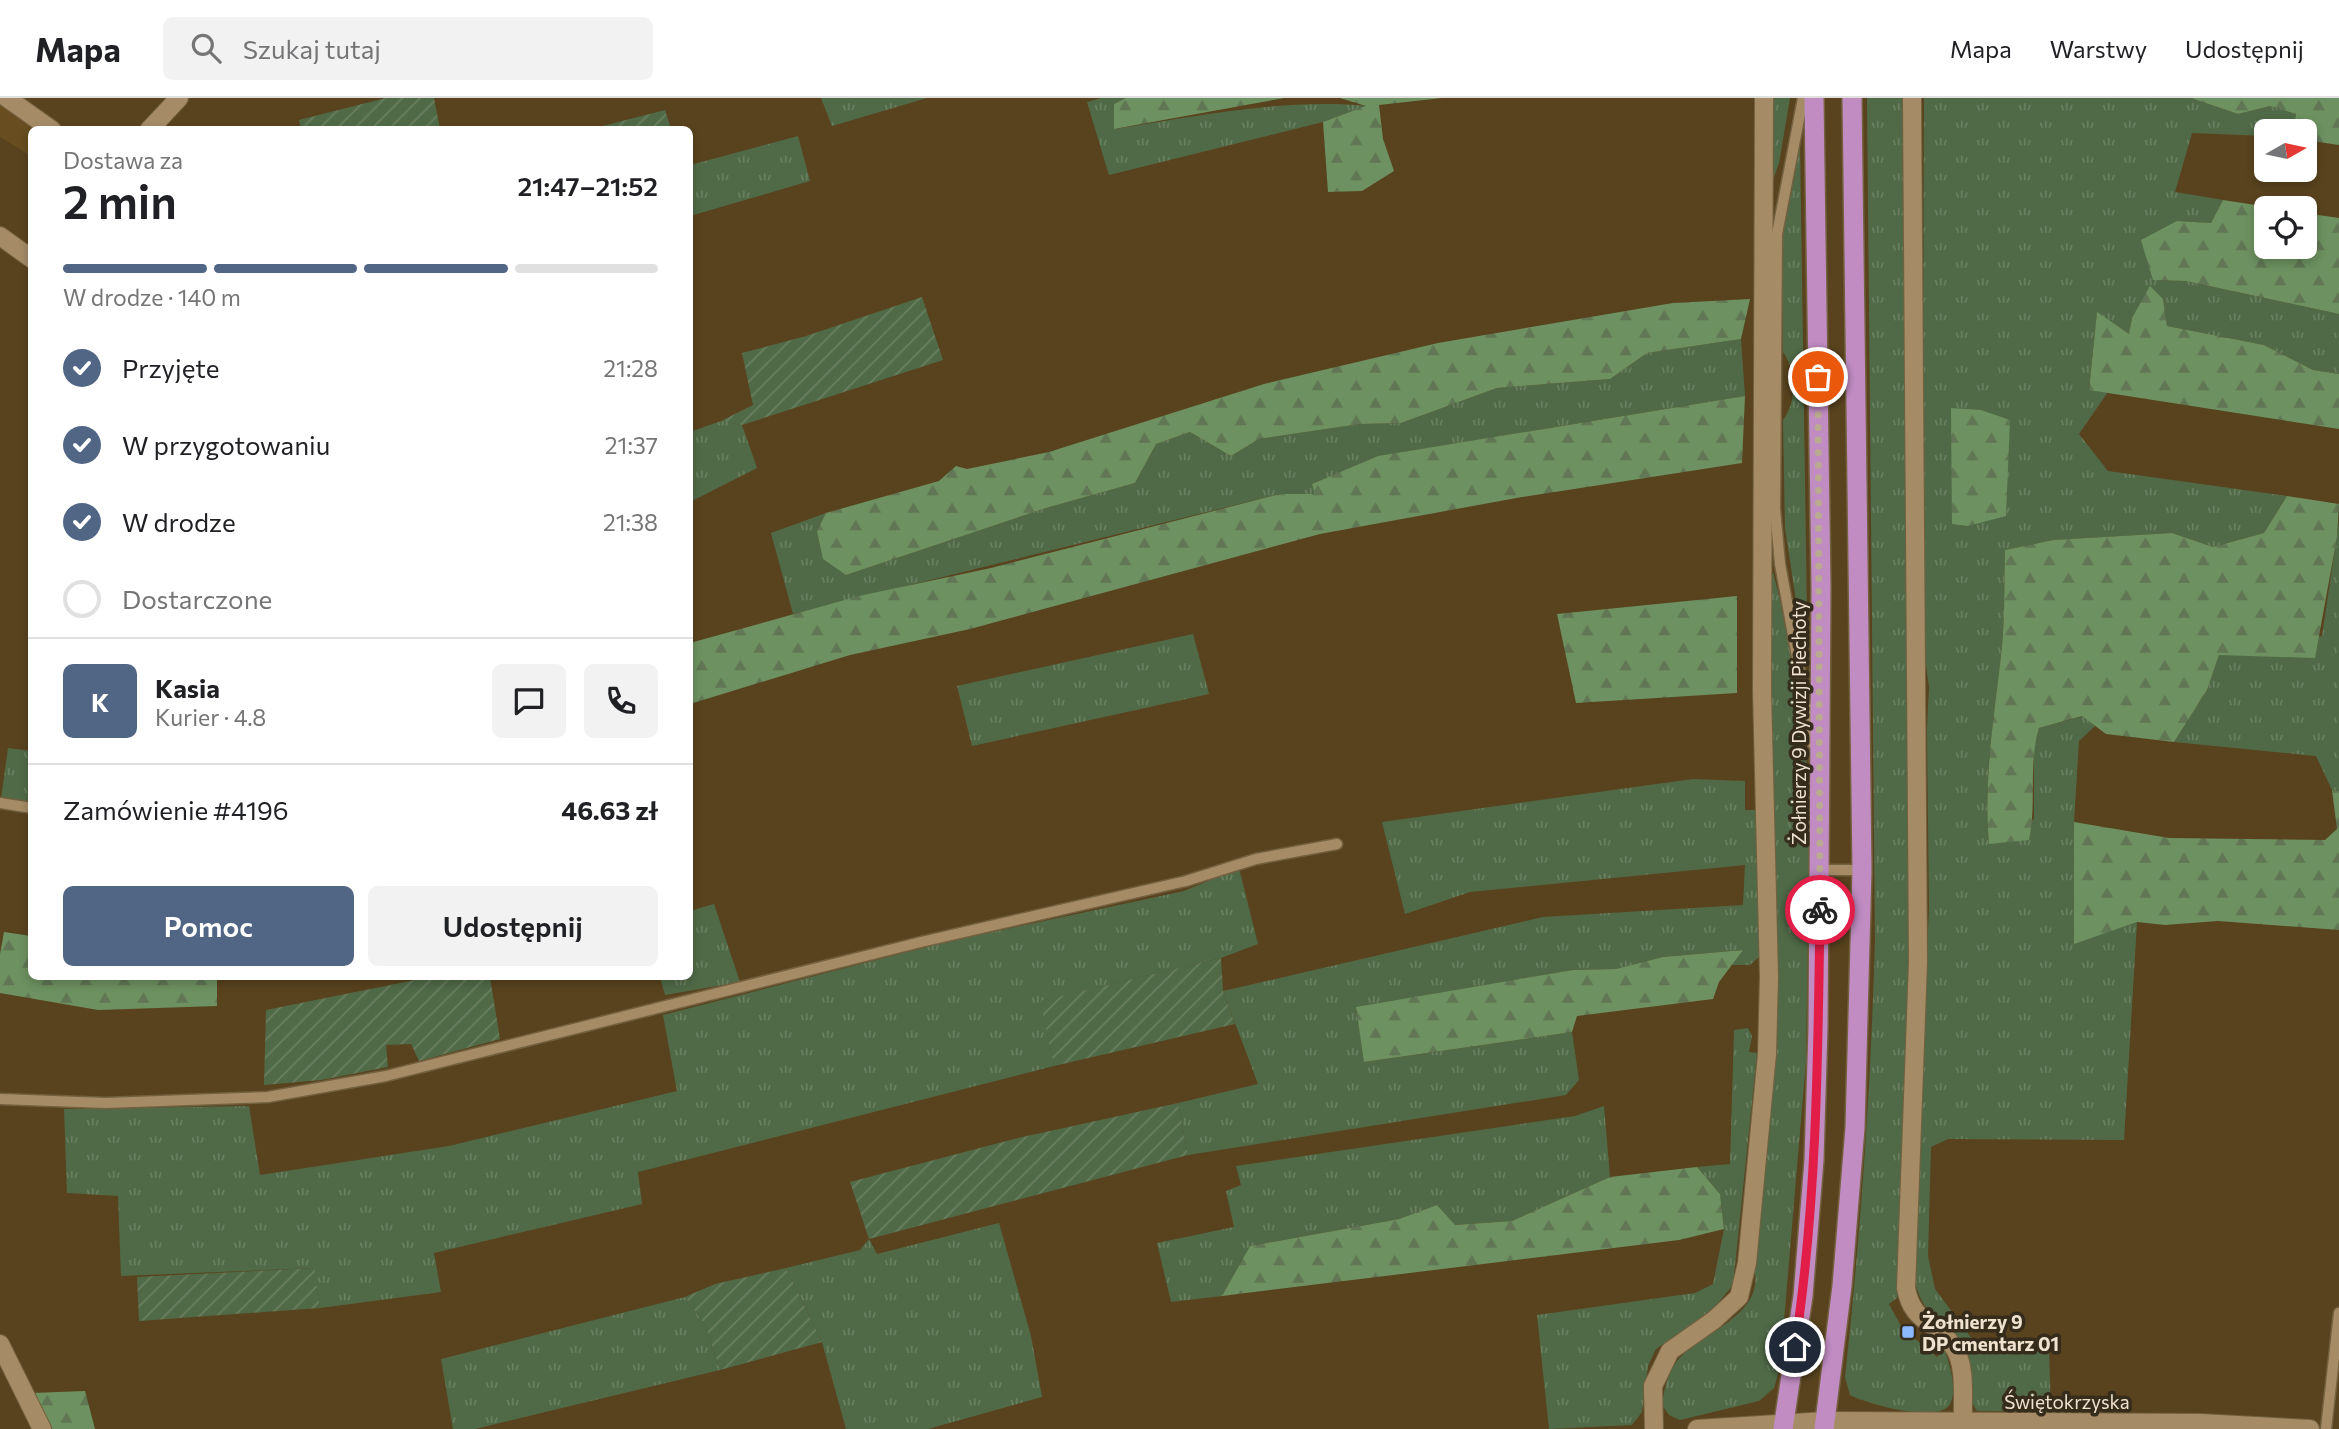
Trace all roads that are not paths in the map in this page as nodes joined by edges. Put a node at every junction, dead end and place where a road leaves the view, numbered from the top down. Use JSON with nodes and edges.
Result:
{"nodes":[{"id":1,"x":7,"y":98,"type":"edge"},
{"id":2,"x":179,"y":98,"type":"edge"},
{"id":3,"x":1764,"y":98,"type":"edge"},
{"id":4,"x":1803,"y":98,"type":"edge"},
{"id":5,"x":1814,"y":98,"type":"edge"},
{"id":6,"x":1852,"y":98,"type":"edge"},
{"id":7,"x":1912,"y":98,"type":"edge"},
{"id":8,"x":46,"y":126,"type":"edge"},
{"id":9,"x":153,"y":126,"type":"edge"},
{"id":10,"x":1,"y":240,"type":"edge"},
{"id":11,"x":28,"y":257,"type":"edge"},
{"id":12,"x":0,"y":803,"type":"edge"},
{"id":13,"x":1821,"y":804,"type":"junction"},
{"id":14,"x":28,"y":807,"type":"edge"},
{"id":15,"x":1337,"y":844,"type":"dead end"},
{"id":16,"x":1821,"y":870,"type":"junction"},
{"id":17,"x":1861,"y":870,"type":"junction"},
{"id":18,"x":0,"y":1099,"type":"edge"},
{"id":19,"x":2339,"y":1313,"type":"edge"},
{"id":20,"x":0,"y":1345,"type":"edge"},
{"id":21,"x":1824,"y":1425,"type":"edge"},
{"id":22,"x":1783,"y":1426,"type":"edge"},
{"id":23,"x":1963,"y":1426,"type":"edge"},
{"id":24,"x":42,"y":1429,"type":"edge"},
{"id":25,"x":1654,"y":1429,"type":"edge"},
{"id":26,"x":1697,"y":1429,"type":"edge"},
{"id":27,"x":2310,"y":1429,"type":"edge"},
{"id":28,"x":2326,"y":1429,"type":"edge"}],
"edges":[{"from":1,"to":8,"type":"street"},
{"from":2,"to":9,"type":"street"},
{"from":3,"to":25,"type":"street"},
{"from":4,"to":13,"type":"lane"},
{"from":5,"to":13,"type":"highway","name":"Żołnierzy 9 Dywizji Piechoty"},
{"from":6,"to":17,"type":"highway"},
{"from":7,"to":23,"type":"street"},
{"from":10,"to":11,"type":"street"},
{"from":12,"to":14,"type":"lane"},
{"from":13,"to":16,"type":"highway","name":"Żołnierzy 9 Dywizji Piechoty"},
{"from":15,"to":18,"type":"lane"},
{"from":16,"to":17,"type":"lane"},
{"from":16,"to":22,"type":"highway","name":"Żołnierzy 9 Dywizji Piechoty"},
{"from":17,"to":21,"type":"highway"},
{"from":19,"to":28,"type":"lane"},
{"from":20,"to":24,"type":"street"},
{"from":21,"to":22,"type":"street","name":"Świętokrzyska"},
{"from":21,"to":23,"type":"street","name":"Świętokrzyska"},
{"from":22,"to":26,"type":"street"},
{"from":23,"to":27,"type":"street","name":"Świętokrzyska"}]}
